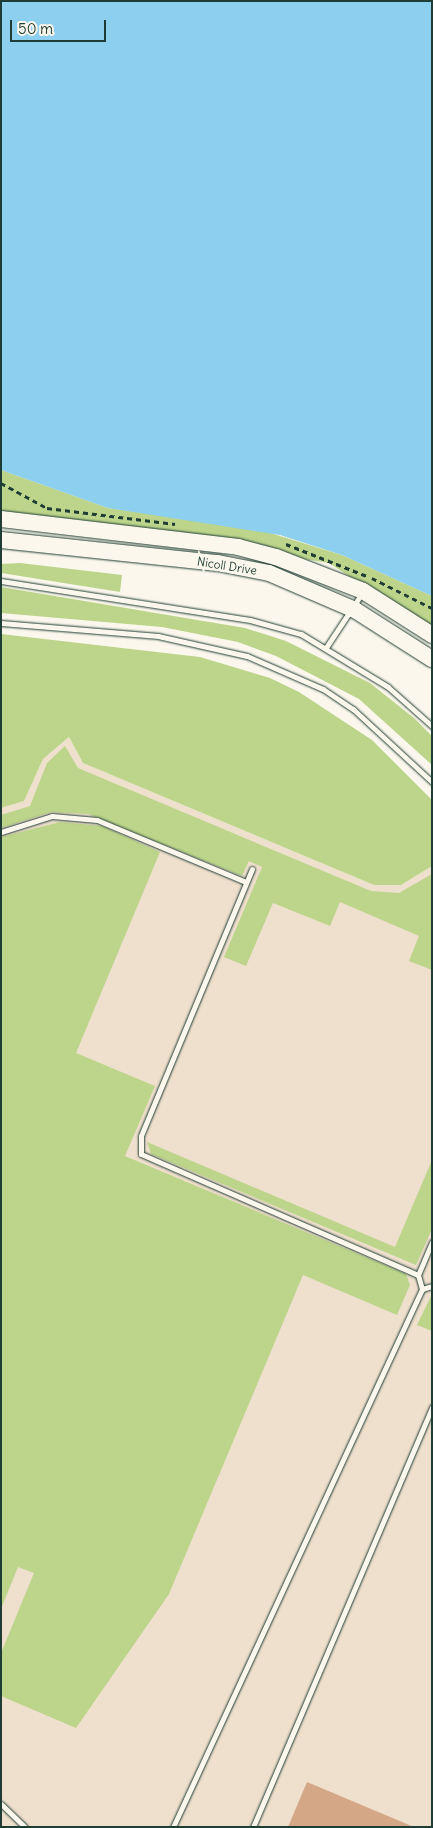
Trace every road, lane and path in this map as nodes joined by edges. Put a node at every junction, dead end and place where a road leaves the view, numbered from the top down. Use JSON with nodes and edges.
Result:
{"nodes":[{"id":1,"x":12,"y":531,"type":"edge"},
{"id":2,"x":1,"y":581,"type":"edge"},
{"id":3,"x":363,"y":591,"type":"junction"},
{"id":4,"x":355,"y":610,"type":"junction"},
{"id":5,"x":1,"y":623,"type":"edge"},
{"id":6,"x":432,"y":635,"type":"edge"},
{"id":7,"x":327,"y":646,"type":"junction"},
{"id":8,"x":432,"y":659,"type":"edge"},
{"id":9,"x":432,"y":726,"type":"edge"},
{"id":10,"x":432,"y":782,"type":"edge"},
{"id":11,"x":1,"y":832,"type":"edge"},
{"id":12,"x":252,"y":869,"type":"dead end"},
{"id":13,"x":246,"y":882,"type":"junction"},
{"id":14,"x":432,"y":1242,"type":"edge"},
{"id":15,"x":418,"y":1274,"type":"junction"},
{"id":16,"x":432,"y":1286,"type":"edge"},
{"id":17,"x":422,"y":1289,"type":"junction"},
{"id":18,"x":432,"y":1407,"type":"edge"},
{"id":19,"x":1,"y":1804,"type":"edge"},
{"id":20,"x":25,"y":1827,"type":"edge"},
{"id":21,"x":173,"y":1827,"type":"edge"},
{"id":22,"x":253,"y":1827,"type":"edge"}],
"edges":[{"from":1,"to":3,"type":"main road","name":"Nicoll Drive"},
{"from":1,"to":4,"type":"main road","name":"Nicoll Drive"},
{"from":2,"to":7,"type":"lane"},
{"from":3,"to":4,"type":"lane"},
{"from":3,"to":6,"type":"main road","name":"Nicoll Drive"},
{"from":4,"to":7,"type":"lane"},
{"from":4,"to":8,"type":"main road","name":"Nicoll Drive"},
{"from":5,"to":10,"type":"lane"},
{"from":7,"to":9,"type":"lane"},
{"from":11,"to":13,"type":"lane"},
{"from":12,"to":13,"type":"lane"},
{"from":13,"to":15,"type":"lane"},
{"from":14,"to":15,"type":"lane"},
{"from":15,"to":17,"type":"lane"},
{"from":16,"to":17,"type":"lane"},
{"from":17,"to":21,"type":"lane"},
{"from":18,"to":22,"type":"lane"},
{"from":19,"to":20,"type":"lane"}]}
